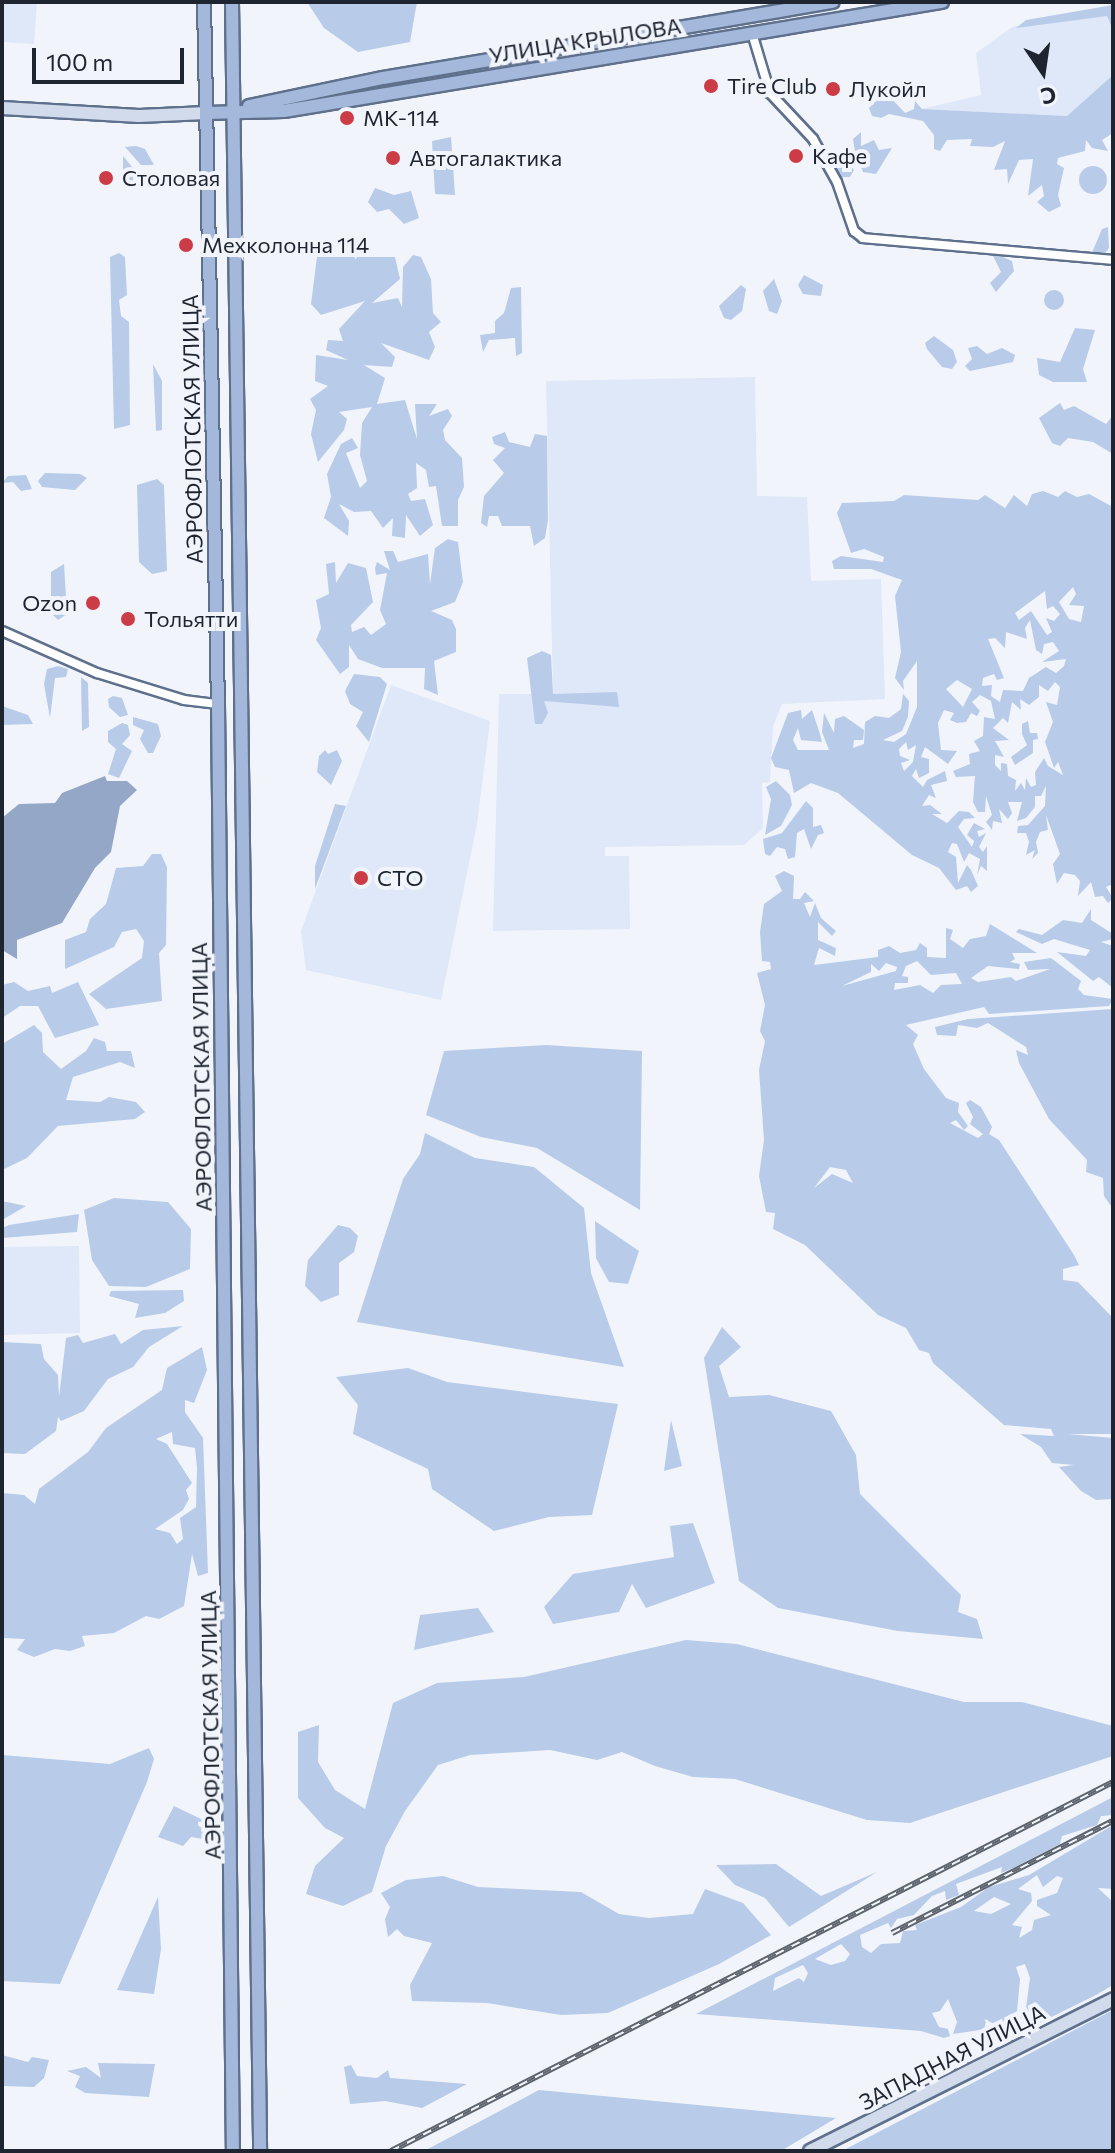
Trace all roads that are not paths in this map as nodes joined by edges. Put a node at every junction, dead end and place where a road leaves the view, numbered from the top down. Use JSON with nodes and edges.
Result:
{"nodes":[{"id":1,"x":204,"y":2,"type":"edge"},
{"id":2,"x":232,"y":2,"type":"edge"},
{"id":3,"x":833,"y":2,"type":"edge"},
{"id":4,"x":942,"y":2,"type":"edge"},
{"id":5,"x":752,"y":33,"type":"junction"},
{"id":6,"x":2,"y":108,"type":"edge"},
{"id":7,"x":234,"y":110,"type":"junction"},
{"id":8,"x":206,"y":113,"type":"junction"},
{"id":9,"x":1113,"y":260,"type":"edge"},
{"id":10,"x":2,"y":631,"type":"edge"},
{"id":11,"x":218,"y":704,"type":"junction"},
{"id":12,"x":1113,"y":1999,"type":"edge"},
{"id":13,"x":233,"y":2151,"type":"edge"},
{"id":14,"x":260,"y":2151,"type":"edge"},
{"id":15,"x":810,"y":2151,"type":"edge"}],
"edges":[{"from":1,"to":8,"type":"main road","name":"АЭРОФЛОТСКАЯ УЛИЦА"},
{"from":2,"to":7,"type":"main road","name":"АЭРОФЛОТСКАЯ УЛИЦА"},
{"from":3,"to":7,"type":"main road","name":"УЛИЦА КРЫЛОВА"},
{"from":4,"to":5,"type":"main road","name":"УЛИЦА КРЫЛОВА"},
{"from":5,"to":7,"type":"main road","name":"УЛИЦА КРЫЛОВА"},
{"from":5,"to":9,"type":"street"},
{"from":6,"to":8,"type":"street"},
{"from":7,"to":8,"type":"main road","name":"УЛИЦА КРЫЛОВА"},
{"from":7,"to":14,"type":"main road","name":"АЭРОФЛОТСКАЯ УЛИЦА"},
{"from":8,"to":11,"type":"main road","name":"АЭРОФЛОТСКАЯ УЛИЦА"},
{"from":10,"to":11,"type":"street"},
{"from":11,"to":13,"type":"main road","name":"АЭРОФЛОТСКАЯ УЛИЦА"},
{"from":12,"to":15,"type":"street","name":"ЗАПАДНАЯ УЛИЦА"}]}
